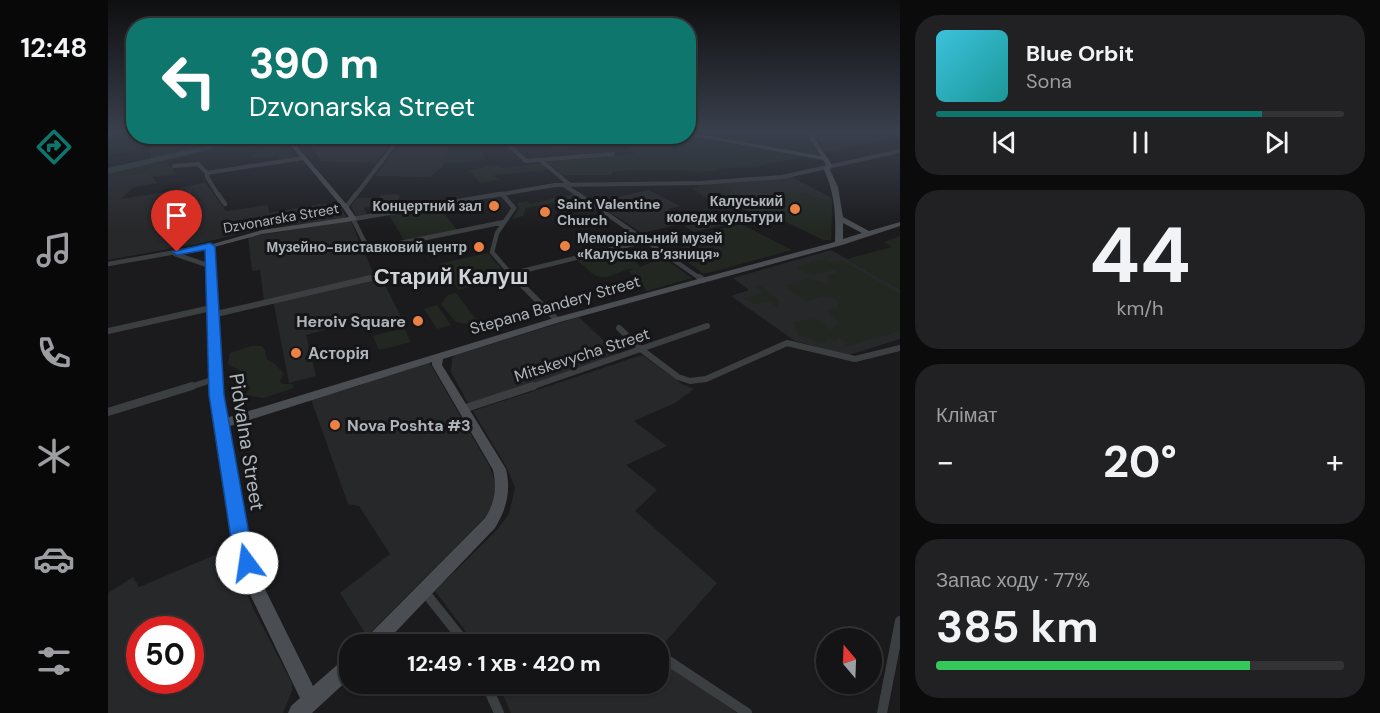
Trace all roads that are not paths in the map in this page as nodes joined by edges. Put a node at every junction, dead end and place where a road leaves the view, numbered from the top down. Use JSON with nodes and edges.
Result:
{"nodes":[{"id":1,"x":195,"y":164,"type":"edge"},
{"id":2,"x":198,"y":164,"type":"edge"},
{"id":3,"x":263,"y":164,"type":"edge"},
{"id":4,"x":309,"y":164,"type":"edge"},
{"id":5,"x":379,"y":164,"type":"edge"},
{"id":6,"x":545,"y":164,"type":"edge"},
{"id":7,"x":823,"y":164,"type":"edge"},
{"id":8,"x":827,"y":164,"type":"edge"},
{"id":9,"x":174,"y":166,"type":"dead end"},
{"id":10,"x":207,"y":173,"type":"junction"},
{"id":11,"x":809,"y":173,"type":"junction"},
{"id":12,"x":832,"y":178,"type":"junction"},
{"id":13,"x":566,"y":184,"type":"junction"},
{"id":14,"x":502,"y":194,"type":"junction"},
{"id":15,"x":225,"y":204,"type":"dead end"},
{"id":16,"x":346,"y":207,"type":"junction"},
{"id":17,"x":840,"y":218,"type":"junction"},
{"id":18,"x":353,"y":219,"type":"junction"},
{"id":19,"x":504,"y":222,"type":"junction"},
{"id":20,"x":900,"y":224,"type":"edge"},
{"id":21,"x":869,"y":234,"type":"junction"},
{"id":22,"x":666,"y":236,"type":"dead end"},
{"id":23,"x":645,"y":241,"type":"junction"},
{"id":24,"x":401,"y":243,"type":"dead end"},
{"id":25,"x":839,"y":243,"type":"junction"},
{"id":26,"x":210,"y":246,"type":"junction"},
{"id":27,"x":369,"y":251,"type":"dead end"},
{"id":28,"x":172,"y":253,"type":"junction"},
{"id":29,"x":108,"y":264,"type":"edge"},
{"id":30,"x":210,"y":266,"type":"junction"},
{"id":31,"x":510,"y":274,"type":"junction"},
{"id":32,"x":371,"y":278,"type":"dead end"},
{"id":33,"x":703,"y":280,"type":"junction"},
{"id":34,"x":212,"y":312,"type":"junction"},
{"id":35,"x":556,"y":320,"type":"junction"},
{"id":36,"x":708,"y":326,"type":"dead end"},
{"id":37,"x":619,"y":328,"type":"dead end"},
{"id":38,"x":108,"y":331,"type":"edge"},
{"id":39,"x":900,"y":348,"type":"edge"},
{"id":40,"x":642,"y":350,"type":"junction"},
{"id":41,"x":438,"y":359,"type":"junction"},
{"id":42,"x":215,"y":379,"type":"junction"},
{"id":43,"x":464,"y":409,"type":"junction"},
{"id":44,"x":108,"y":412,"type":"edge"},
{"id":45,"x":221,"y":424,"type":"junction"},
{"id":46,"x":424,"y":591,"type":"junction"},
{"id":47,"x":900,"y":621,"type":"edge"},
{"id":48,"x":382,"y":634,"type":"edge"},
{"id":49,"x":458,"y":634,"type":"edge"},
{"id":50,"x":669,"y":661,"type":"edge"},
{"id":51,"x":339,"y":675,"type":"edge"},
{"id":52,"x":490,"y":694,"type":"edge"},
{"id":53,"x":305,"y":707,"type":"edge"},
{"id":54,"x":499,"y":713,"type":"edge"},
{"id":55,"x":747,"y":713,"type":"edge"},
{"id":56,"x":882,"y":713,"type":"edge"}],
"edges":[{"from":1,"to":9,"type":"street"},
{"from":2,"to":10,"type":"street"},
{"from":3,"to":10,"type":"street"},
{"from":4,"to":16,"type":"main road"},
{"from":5,"to":16,"type":"street"},
{"from":6,"to":13,"type":"street"},
{"from":7,"to":11,"type":"street"},
{"from":8,"to":12,"type":"main road"},
{"from":10,"to":15,"type":"street"},
{"from":11,"to":12,"type":"street"},
{"from":11,"to":13,"type":"street"},
{"from":12,"to":17,"type":"main road"},
{"from":13,"to":14,"type":"street"},
{"from":13,"to":23,"type":"street"},
{"from":14,"to":18,"type":"street"},
{"from":14,"to":19,"type":"street"},
{"from":16,"to":18,"type":"main road"},
{"from":17,"to":21,"type":"main road"},
{"from":17,"to":25,"type":"main road"},
{"from":18,"to":26,"type":"main road","name":"Dzvonarska Street"},
{"from":18,"to":27,"type":"street"},
{"from":19,"to":24,"type":"street"},
{"from":19,"to":31,"type":"street"},
{"from":20,"to":21,"type":"main road","name":"Stepana Bandery Street"},
{"from":21,"to":25,"type":"main road","name":"Stepana Bandery Street"},
{"from":22,"to":23,"type":"street"},
{"from":23,"to":31,"type":"street"},
{"from":23,"to":33,"type":"street"},
{"from":25,"to":33,"type":"main road","name":"Stepana Bandery Street"},
{"from":26,"to":28,"type":"street","name":"Dzvonarska Street"},
{"from":26,"to":30,"type":"main road","name":"Pidvalna Street"},
{"from":28,"to":29,"type":"street","name":"Dzvonarska Street"},
{"from":28,"to":30,"type":"street"},
{"from":30,"to":34,"type":"main road","name":"Pidvalna Street"},
{"from":31,"to":35,"type":"street"},
{"from":32,"to":34,"type":"street"},
{"from":33,"to":35,"type":"main road","name":"Stepana Bandery Street"},
{"from":34,"to":38,"type":"street"},
{"from":34,"to":42,"type":"main road","name":"Pidvalna Street"},
{"from":35,"to":41,"type":"main road","name":"Stepana Bandery Street"},
{"from":36,"to":40,"type":"street","name":"Mitskevycha Street"},
{"from":37,"to":40,"type":"street"},
{"from":39,"to":40,"type":"street"},
{"from":40,"to":43,"type":"street","name":"Mitskevycha Street"},
{"from":41,"to":43,"type":"main road"},
{"from":41,"to":45,"type":"main road","name":"Stepana Bandery Street"},
{"from":42,"to":44,"type":"street"},
{"from":42,"to":45,"type":"main road","name":"Pidvalna Street"},
{"from":43,"to":46,"type":"main road"},
{"from":45,"to":53,"type":"main road","name":"Pidvalna Street"},
{"from":46,"to":48,"type":"main road"},
{"from":46,"to":49,"type":"street"},
{"from":47,"to":56,"type":"street"},
{"from":50,"to":55,"type":"street"},
{"from":51,"to":53,"type":"main road"},
{"from":52,"to":54,"type":"street"}]}
